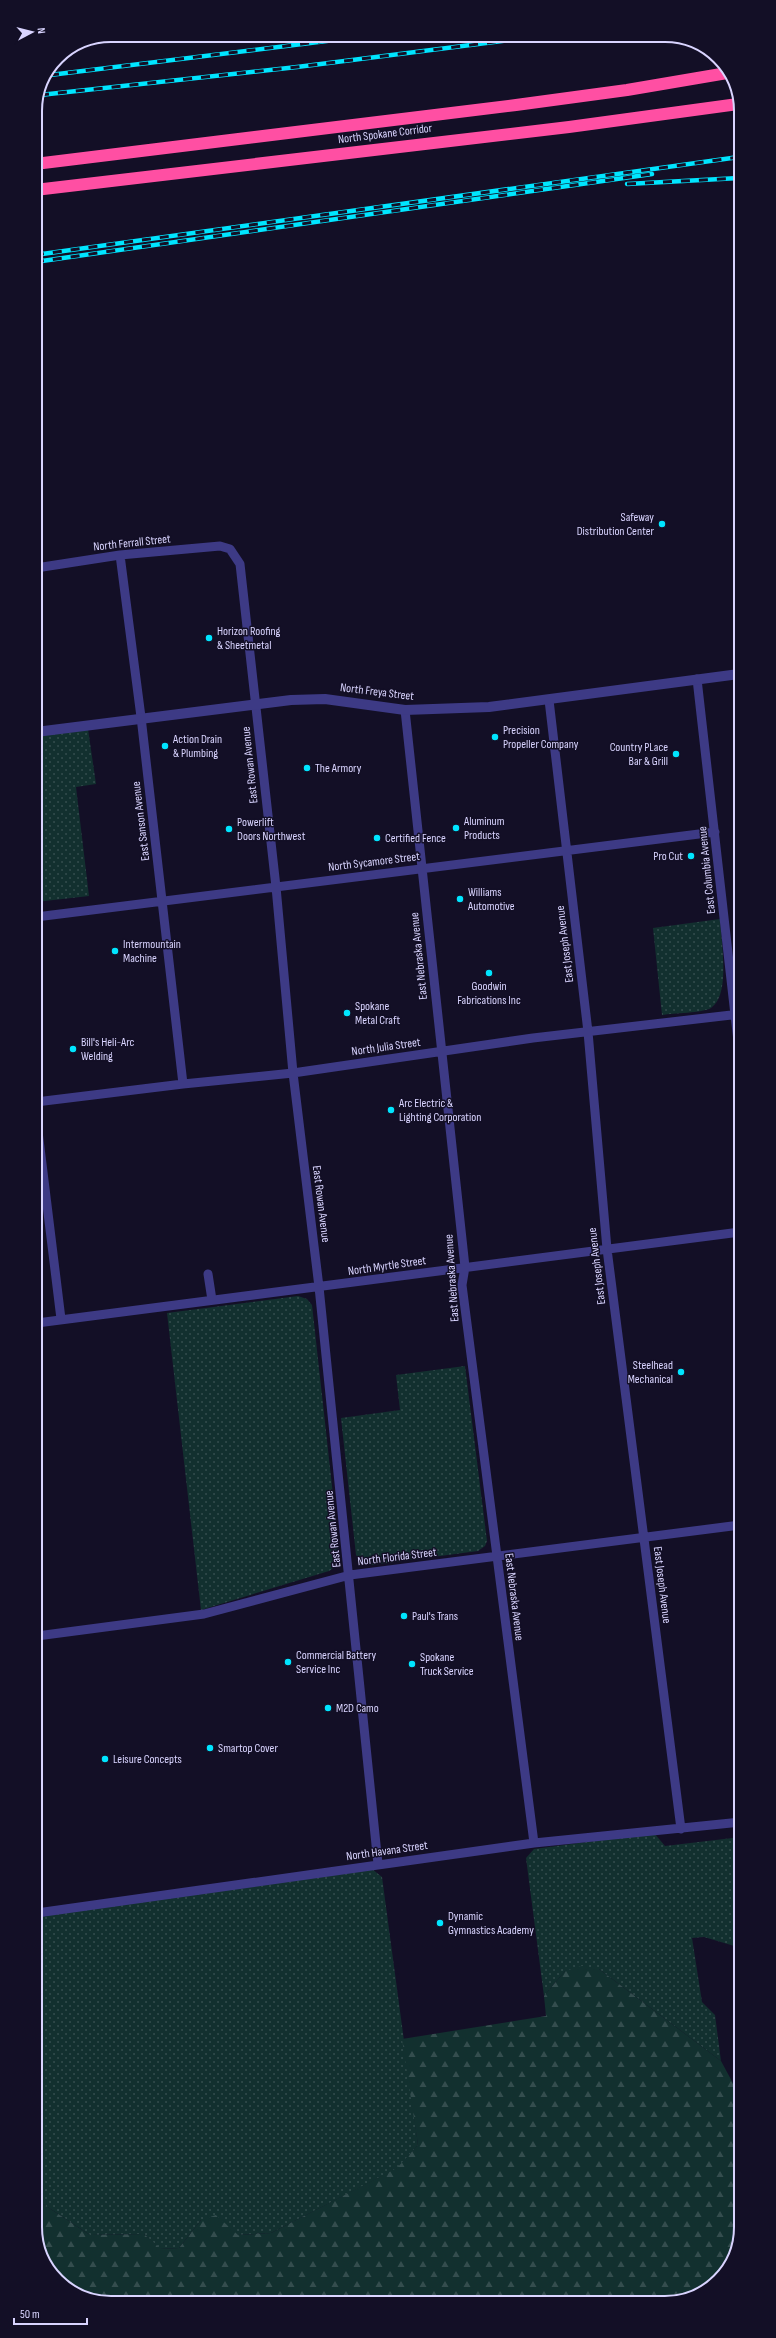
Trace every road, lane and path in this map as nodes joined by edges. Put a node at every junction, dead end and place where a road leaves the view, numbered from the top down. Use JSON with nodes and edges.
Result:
{"nodes":[{"id":1,"x":722,"y":74,"type":"edge"},
{"id":2,"x":733,"y":105,"type":"edge"},
{"id":3,"x":42,"y":163,"type":"edge"},
{"id":4,"x":42,"y":189,"type":"edge"},
{"id":5,"x":230,"y":549,"type":"joint"},
{"id":6,"x":120,"y":555,"type":"junction"},
{"id":7,"x":42,"y":567,"type":"edge"},
{"id":8,"x":734,"y":675,"type":"edge"},
{"id":9,"x":697,"y":679,"type":"junction"},
{"id":10,"x":549,"y":700,"type":"junction"},
{"id":11,"x":255,"y":703,"type":"junction"},
{"id":12,"x":405,"y":710,"type":"junction"},
{"id":13,"x":141,"y":717,"type":"junction"},
{"id":14,"x":42,"y":731,"type":"edge"},
{"id":15,"x":715,"y":832,"type":"junction"},
{"id":16,"x":566,"y":851,"type":"junction"},
{"id":17,"x":422,"y":868,"type":"junction"},
{"id":18,"x":276,"y":887,"type":"junction"},
{"id":19,"x":162,"y":901,"type":"junction"},
{"id":20,"x":42,"y":916,"type":"edge"},
{"id":21,"x":734,"y":989,"type":"edge"},
{"id":22,"x":734,"y":1014,"type":"edge"},
{"id":23,"x":588,"y":1032,"type":"junction"},
{"id":24,"x":441,"y":1052,"type":"junction"},
{"id":25,"x":293,"y":1073,"type":"junction"},
{"id":26,"x":183,"y":1084,"type":"junction"},
{"id":27,"x":42,"y":1101,"type":"edge"},
{"id":28,"x":42,"y":1164,"type":"edge"},
{"id":29,"x":734,"y":1233,"type":"edge"},
{"id":30,"x":607,"y":1250,"type":"junction"},
{"id":31,"x":466,"y":1267,"type":"junction"},
{"id":32,"x":208,"y":1274,"type":"dead end"},
{"id":33,"x":319,"y":1287,"type":"junction"},
{"id":34,"x":212,"y":1300,"type":"junction"},
{"id":35,"x":61,"y":1319,"type":"junction"},
{"id":36,"x":42,"y":1322,"type":"edge"},
{"id":37,"x":734,"y":1526,"type":"edge"},
{"id":38,"x":644,"y":1538,"type":"junction"},
{"id":39,"x":496,"y":1557,"type":"junction"},
{"id":40,"x":350,"y":1575,"type":"junction"},
{"id":41,"x":42,"y":1635,"type":"edge"},
{"id":42,"x":734,"y":1823,"type":"edge"},
{"id":43,"x":681,"y":1829,"type":"junction"},
{"id":44,"x":534,"y":1843,"type":"junction"},
{"id":45,"x":378,"y":1864,"type":"junction"},
{"id":46,"x":42,"y":1912,"type":"edge"}],
"edges":[{"from":1,"to":3,"type":"highway","name":"North Spokane Corridor"},
{"from":2,"to":4,"type":"highway","name":"North Spokane Corridor"},
{"from":5,"to":6,"type":"street","name":"North Ferrall Street"},
{"from":5,"to":11,"type":"street","name":"East Rowan Avenue"},
{"from":6,"to":7,"type":"street","name":"North Ferrall Street"},
{"from":6,"to":13,"type":"street","name":"East Sanson Avenue"},
{"from":8,"to":9,"type":"street","name":"North Freya Street"},
{"from":9,"to":10,"type":"street","name":"North Freya Street"},
{"from":9,"to":15,"type":"street","name":"East Columbia Avenue"},
{"from":10,"to":12,"type":"street","name":"North Freya Street"},
{"from":10,"to":16,"type":"street","name":"East Joseph Avenue"},
{"from":11,"to":12,"type":"street","name":"North Freya Street"},
{"from":11,"to":13,"type":"street","name":"North Freya Street"},
{"from":11,"to":18,"type":"street","name":"East Rowan Avenue"},
{"from":12,"to":17,"type":"street","name":"East Nebraska Avenue"},
{"from":13,"to":14,"type":"street","name":"North Freya Street"},
{"from":13,"to":19,"type":"street","name":"East Sanson Avenue"},
{"from":15,"to":16,"type":"street","name":"North Sycamore Street"},
{"from":15,"to":21,"type":"street","name":"East Columbia Avenue"},
{"from":16,"to":17,"type":"street","name":"North Sycamore Street"},
{"from":16,"to":23,"type":"street","name":"East Joseph Avenue"},
{"from":17,"to":18,"type":"street","name":"North Sycamore Street"},
{"from":17,"to":24,"type":"street","name":"East Nebraska Avenue"},
{"from":18,"to":19,"type":"street","name":"North Sycamore Street"},
{"from":18,"to":25,"type":"street","name":"East Rowan Avenue"},
{"from":19,"to":20,"type":"street","name":"North Sycamore Street"},
{"from":19,"to":26,"type":"street","name":"East Sanson Avenue"},
{"from":22,"to":23,"type":"street","name":"North Julia Street"},
{"from":23,"to":24,"type":"street","name":"North Julia Street"},
{"from":23,"to":30,"type":"street","name":"East Joseph Avenue"},
{"from":24,"to":25,"type":"street","name":"North Julia Street"},
{"from":24,"to":31,"type":"street","name":"East Nebraska Avenue"},
{"from":25,"to":26,"type":"street","name":"North Julia Street"},
{"from":25,"to":33,"type":"street","name":"East Rowan Avenue"},
{"from":26,"to":27,"type":"street","name":"North Julia Street"},
{"from":28,"to":35,"type":"street"},
{"from":29,"to":30,"type":"street","name":"North Myrtle Street"},
{"from":30,"to":31,"type":"street","name":"North Myrtle Street"},
{"from":30,"to":38,"type":"street","name":"East Joseph Avenue"},
{"from":31,"to":33,"type":"street","name":"North Myrtle Street"},
{"from":31,"to":39,"type":"street","name":"East Nebraska Avenue"},
{"from":32,"to":34,"type":"street"},
{"from":33,"to":34,"type":"street","name":"North Myrtle Street"},
{"from":33,"to":40,"type":"street","name":"East Rowan Avenue"},
{"from":34,"to":35,"type":"street","name":"North Myrtle Street"},
{"from":35,"to":36,"type":"street","name":"North Myrtle Street"},
{"from":37,"to":38,"type":"street","name":"North Florida Street"},
{"from":38,"to":39,"type":"street","name":"North Florida Street"},
{"from":38,"to":43,"type":"street","name":"East Joseph Avenue"},
{"from":39,"to":40,"type":"street","name":"North Florida Street"},
{"from":39,"to":44,"type":"street","name":"East Nebraska Avenue"},
{"from":40,"to":41,"type":"street","name":"North Florida Street"},
{"from":40,"to":45,"type":"street","name":"East Rowan Avenue"},
{"from":42,"to":43,"type":"street","name":"North Havana Street"},
{"from":43,"to":44,"type":"street","name":"North Havana Street"},
{"from":44,"to":45,"type":"street","name":"North Havana Street"},
{"from":45,"to":46,"type":"street","name":"North Havana Street"}]}
